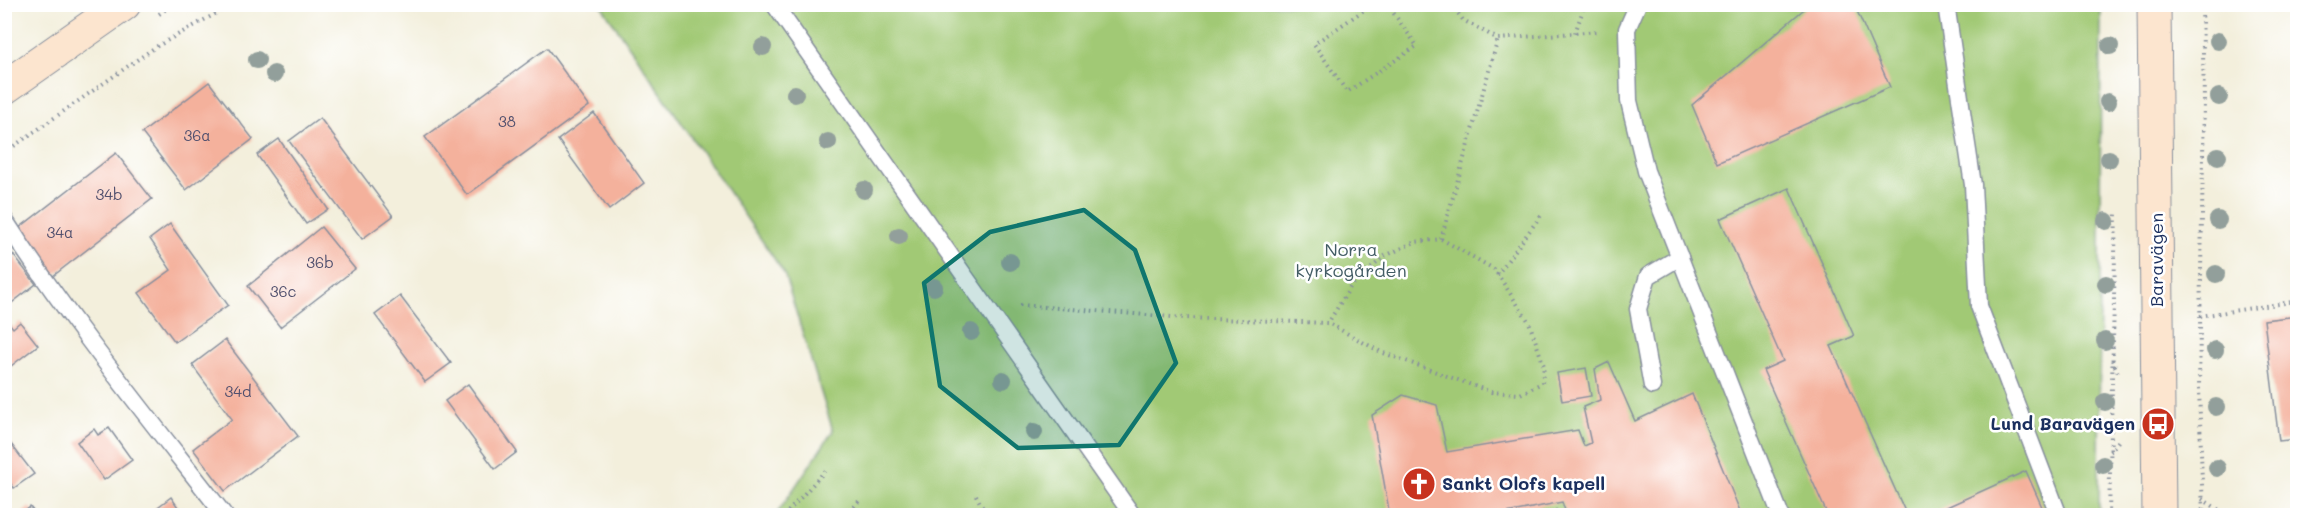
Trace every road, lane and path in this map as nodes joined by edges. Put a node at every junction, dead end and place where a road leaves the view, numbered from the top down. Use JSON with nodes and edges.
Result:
{"nodes":[{"id":1,"x":124,"y":4,"type":"edge"},
{"id":2,"x":233,"y":4,"type":"edge"},
{"id":3,"x":774,"y":4,"type":"edge"},
{"id":4,"x":1372,"y":4,"type":"edge"},
{"id":5,"x":1387,"y":4,"type":"edge"},
{"id":6,"x":1451,"y":4,"type":"edge"},
{"id":7,"x":1585,"y":4,"type":"edge"},
{"id":8,"x":1638,"y":4,"type":"edge"},
{"id":9,"x":1946,"y":4,"type":"edge"},
{"id":10,"x":2154,"y":4,"type":"edge"},
{"id":11,"x":2202,"y":4,"type":"edge"},
{"id":12,"x":1628,"y":28,"type":"junction"},
{"id":13,"x":1575,"y":33,"type":"junction"},
{"id":14,"x":1498,"y":39,"type":"junction"},
{"id":15,"x":4,"y":87,"type":"edge"},
{"id":16,"x":4,"y":153,"type":"edge"},
{"id":17,"x":2116,"y":203,"type":"dead end"},
{"id":18,"x":1542,"y":214,"type":"dead end"},
{"id":19,"x":4,"y":219,"type":"edge"},
{"id":20,"x":1441,"y":239,"type":"junction"},
{"id":21,"x":1680,"y":257,"type":"junction"},
{"id":22,"x":1497,"y":275,"type":"junction"},
{"id":23,"x":2298,"y":301,"type":"edge"},
{"id":24,"x":984,"y":302,"type":"junction"},
{"id":25,"x":2200,"y":316,"type":"junction"},
{"id":26,"x":1328,"y":323,"type":"junction"},
{"id":27,"x":1652,"y":386,"type":"dead end"},
{"id":28,"x":825,"y":471,"type":"dead end"},
{"id":29,"x":976,"y":495,"type":"dead end"},
{"id":30,"x":2203,"y":500,"type":"junction"},
{"id":31,"x":860,"y":501,"type":"dead end"},
{"id":32,"x":225,"y":516,"type":"edge"},
{"id":33,"x":784,"y":516,"type":"edge"},
{"id":34,"x":846,"y":516,"type":"edge"},
{"id":35,"x":987,"y":516,"type":"edge"},
{"id":36,"x":1133,"y":516,"type":"edge"},
{"id":37,"x":1545,"y":516,"type":"edge"},
{"id":38,"x":1558,"y":516,"type":"edge"},
{"id":39,"x":1781,"y":516,"type":"edge"},
{"id":40,"x":2059,"y":516,"type":"edge"},
{"id":41,"x":2109,"y":516,"type":"edge"},
{"id":42,"x":2159,"y":516,"type":"edge"},
{"id":43,"x":2203,"y":516,"type":"edge"},
{"id":44,"x":2229,"y":516,"type":"edge"}],
"edges":[{"from":1,"to":15,"type":"street"},
{"from":2,"to":16,"type":"path"},
{"from":3,"to":24,"type":"lane"},
{"from":4,"to":5,"type":"path"},
{"from":6,"to":14,"type":"path"},
{"from":7,"to":13,"type":"path"},
{"from":8,"to":12,"type":"lane"},
{"from":9,"to":40,"type":"lane"},
{"from":10,"to":42,"type":"street","name":"Baravägen"},
{"from":11,"to":25,"type":"path"},
{"from":12,"to":13,"type":"path"},
{"from":12,"to":21,"type":"lane"},
{"from":13,"to":14,"type":"path"},
{"from":14,"to":20,"type":"path"},
{"from":17,"to":41,"type":"path"},
{"from":18,"to":22,"type":"path"},
{"from":19,"to":32,"type":"lane"},
{"from":20,"to":22,"type":"path"},
{"from":20,"to":26,"type":"path"},
{"from":21,"to":27,"type":"lane"},
{"from":21,"to":39,"type":"lane"},
{"from":22,"to":26,"type":"path"},
{"from":23,"to":25,"type":"path"},
{"from":24,"to":26,"type":"path"},
{"from":24,"to":36,"type":"lane"},
{"from":25,"to":30,"type":"path"},
{"from":28,"to":33,"type":"path"},
{"from":29,"to":35,"type":"path"},
{"from":30,"to":43,"type":"path"},
{"from":30,"to":44,"type":"path"},
{"from":31,"to":34,"type":"path"},
{"from":37,"to":38,"type":"path"}]}
